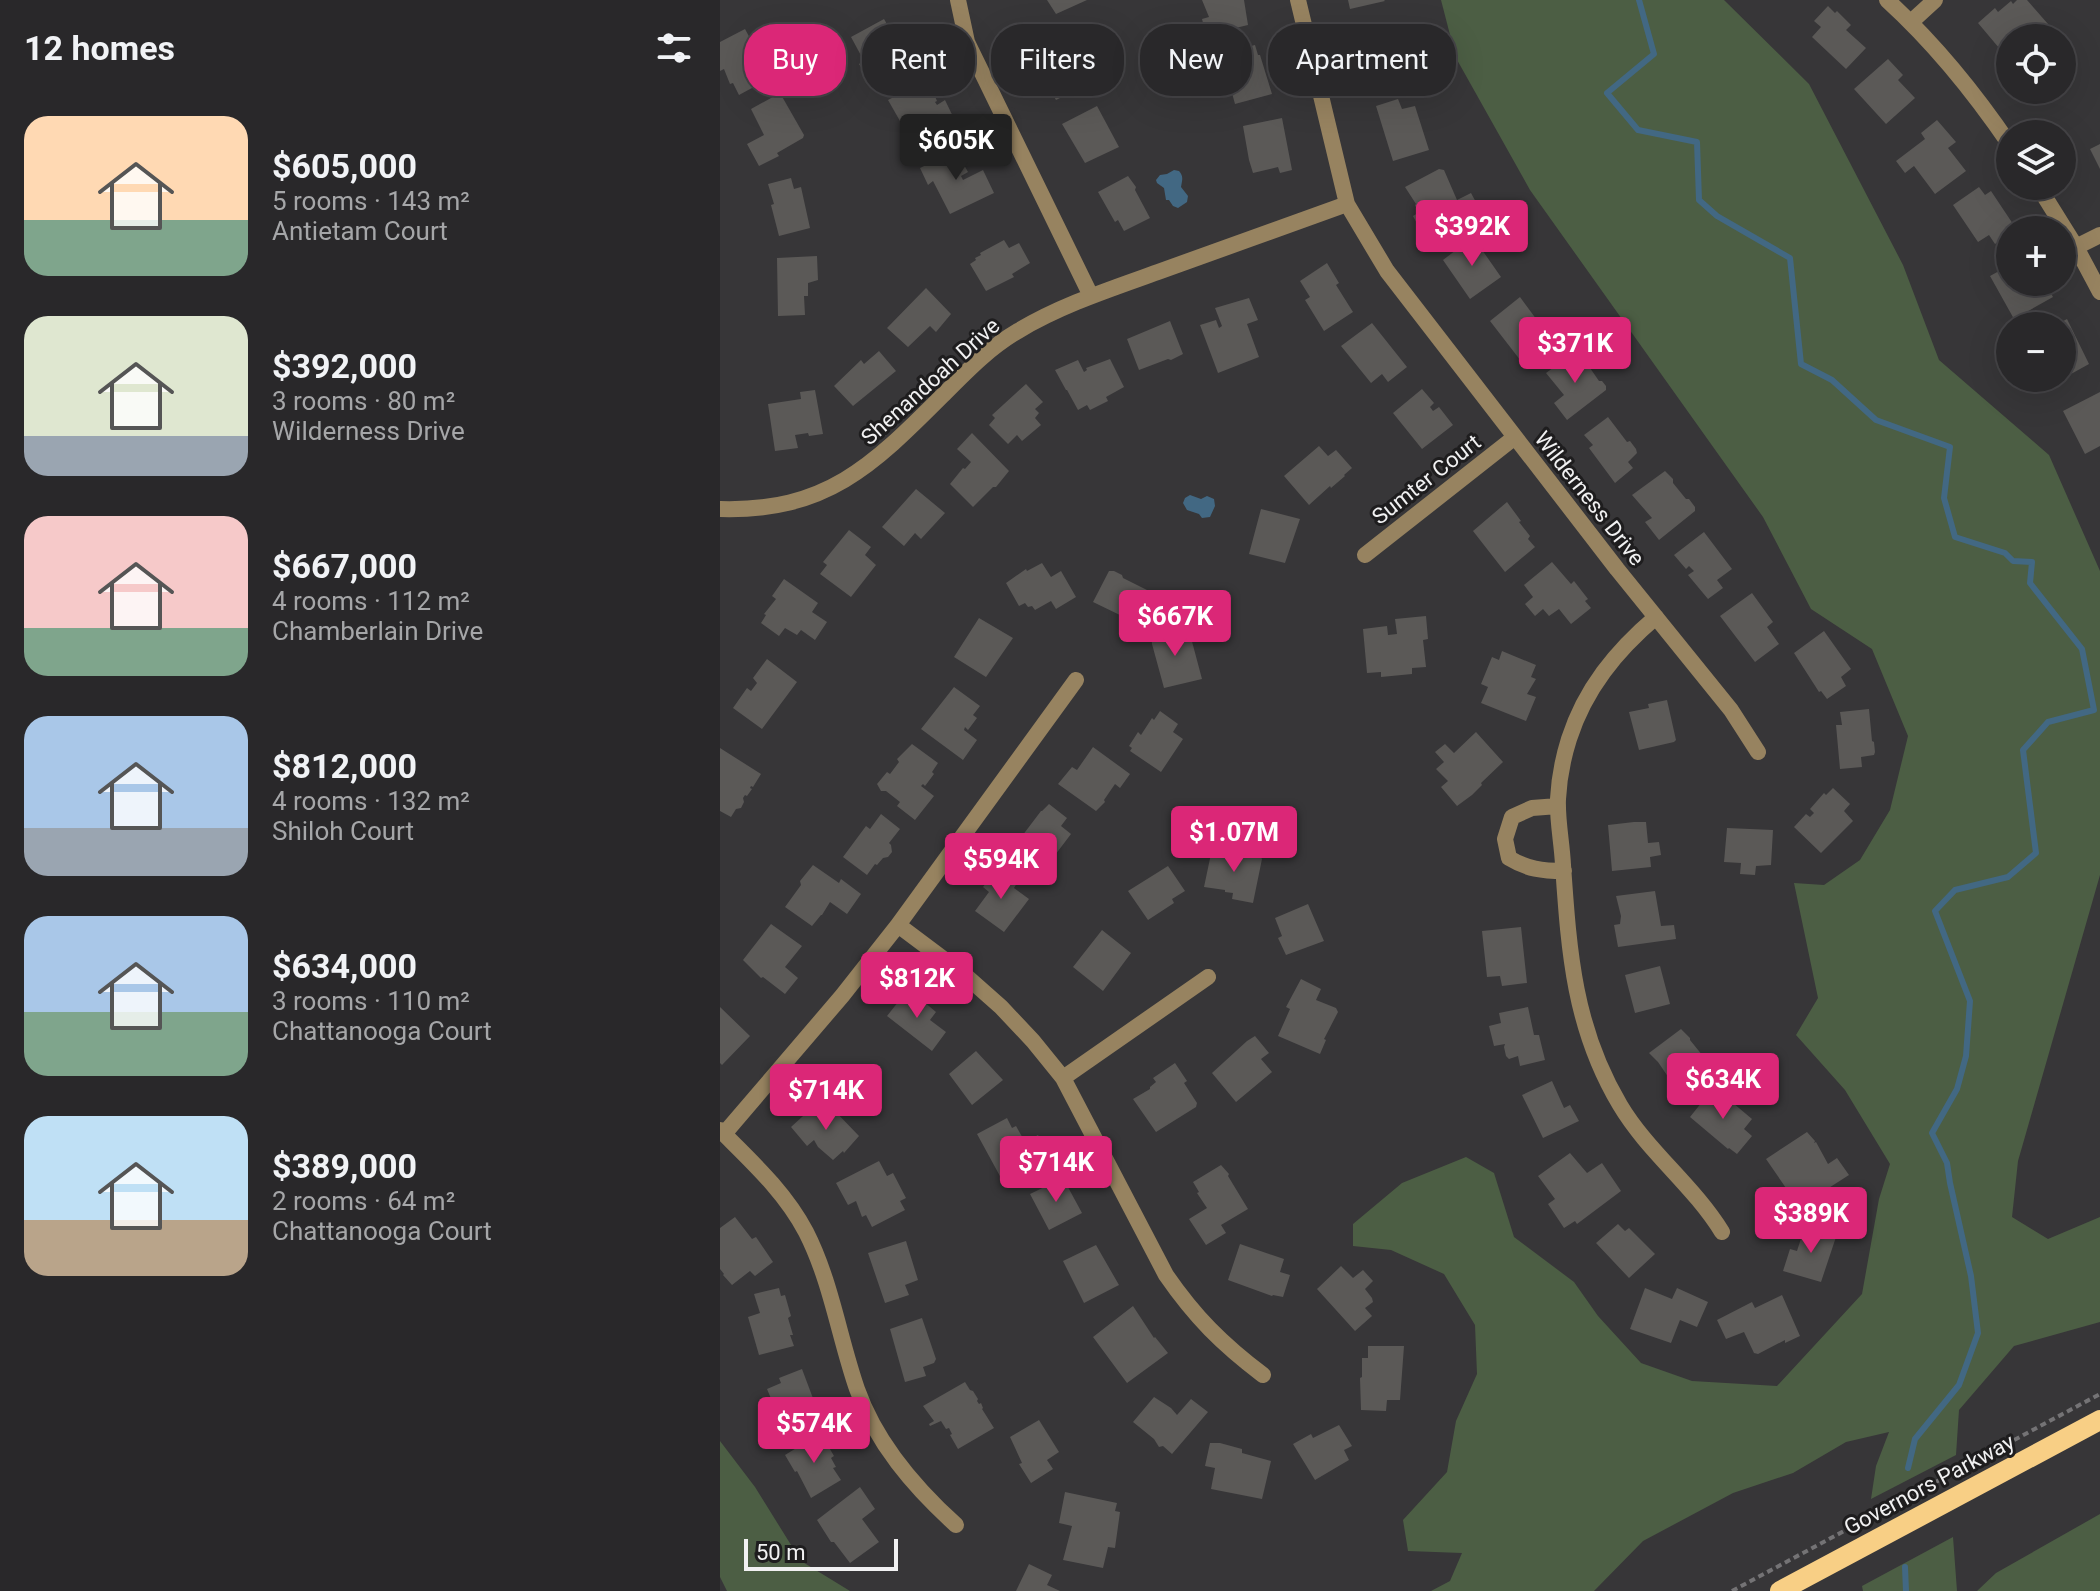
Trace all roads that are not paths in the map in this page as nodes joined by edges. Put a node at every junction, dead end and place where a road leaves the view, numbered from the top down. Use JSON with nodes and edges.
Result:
{"nodes":[{"id":1,"x":958,"y":0,"type":"edge"},
{"id":2,"x":1298,"y":0,"type":"edge"},
{"id":3,"x":1887,"y":0,"type":"edge"},
{"id":4,"x":1935,"y":0,"type":"edge"},
{"id":5,"x":1911,"y":22,"type":"junction"},
{"id":6,"x":1996,"y":124,"type":"edge"},
{"id":7,"x":1347,"y":204,"type":"junction"},
{"id":8,"x":2100,"y":235,"type":"edge"},
{"id":9,"x":2076,"y":247,"type":"joint"},
{"id":10,"x":2100,"y":292,"type":"edge"},
{"id":11,"x":1091,"y":296,"type":"junction"},
{"id":12,"x":1515,"y":437,"type":"junction"},
{"id":13,"x":720,"y":509,"type":"edge"},
{"id":14,"x":1365,"y":555,"type":"dead end"},
{"id":15,"x":1656,"y":617,"type":"junction"},
{"id":16,"x":1076,"y":680,"type":"dead end"},
{"id":17,"x":1758,"y":752,"type":"dead end"},
{"id":18,"x":1558,"y":806,"type":"junction"},
{"id":19,"x":1564,"y":871,"type":"junction"},
{"id":20,"x":898,"y":925,"type":"junction"},
{"id":21,"x":1208,"y":977,"type":"dead end"},
{"id":22,"x":1063,"y":1078,"type":"junction"},
{"id":23,"x":722,"y":1132,"type":"edge"},
{"id":24,"x":1722,"y":1232,"type":"dead end"},
{"id":25,"x":1263,"y":1375,"type":"dead end"},
{"id":26,"x":2100,"y":1420,"type":"edge"},
{"id":27,"x":956,"y":1525,"type":"dead end"},
{"id":28,"x":1780,"y":1591,"type":"edge"}],
"edges":[{"from":1,"to":11,"type":"street"},
{"from":2,"to":7,"type":"street","name":"Wilderness Drive"},
{"from":3,"to":5,"type":"street"},
{"from":4,"to":5,"type":"street"},
{"from":5,"to":6,"type":"street"},
{"from":7,"to":11,"type":"street","name":"Shenandoah Drive"},
{"from":7,"to":12,"type":"street","name":"Wilderness Drive"},
{"from":8,"to":9,"type":"street"},
{"from":9,"to":10,"type":"street"},
{"from":11,"to":13,"type":"street","name":"Shenandoah Drive"},
{"from":12,"to":14,"type":"street","name":"Sumter Court"},
{"from":12,"to":15,"type":"street","name":"Wilderness Drive"},
{"from":15,"to":17,"type":"street","name":"Wilderness Drive"},
{"from":15,"to":18,"type":"street"},
{"from":16,"to":20,"type":"street"},
{"from":18,"to":19,"type":"street"},
{"from":18,"to":19,"type":"street"},
{"from":19,"to":24,"type":"street"},
{"from":20,"to":22,"type":"street"},
{"from":20,"to":23,"type":"street"},
{"from":21,"to":22,"type":"street"},
{"from":22,"to":25,"type":"street"},
{"from":23,"to":27,"type":"street"},
{"from":26,"to":28,"type":"main road","name":"Governors Parkway"}]}
